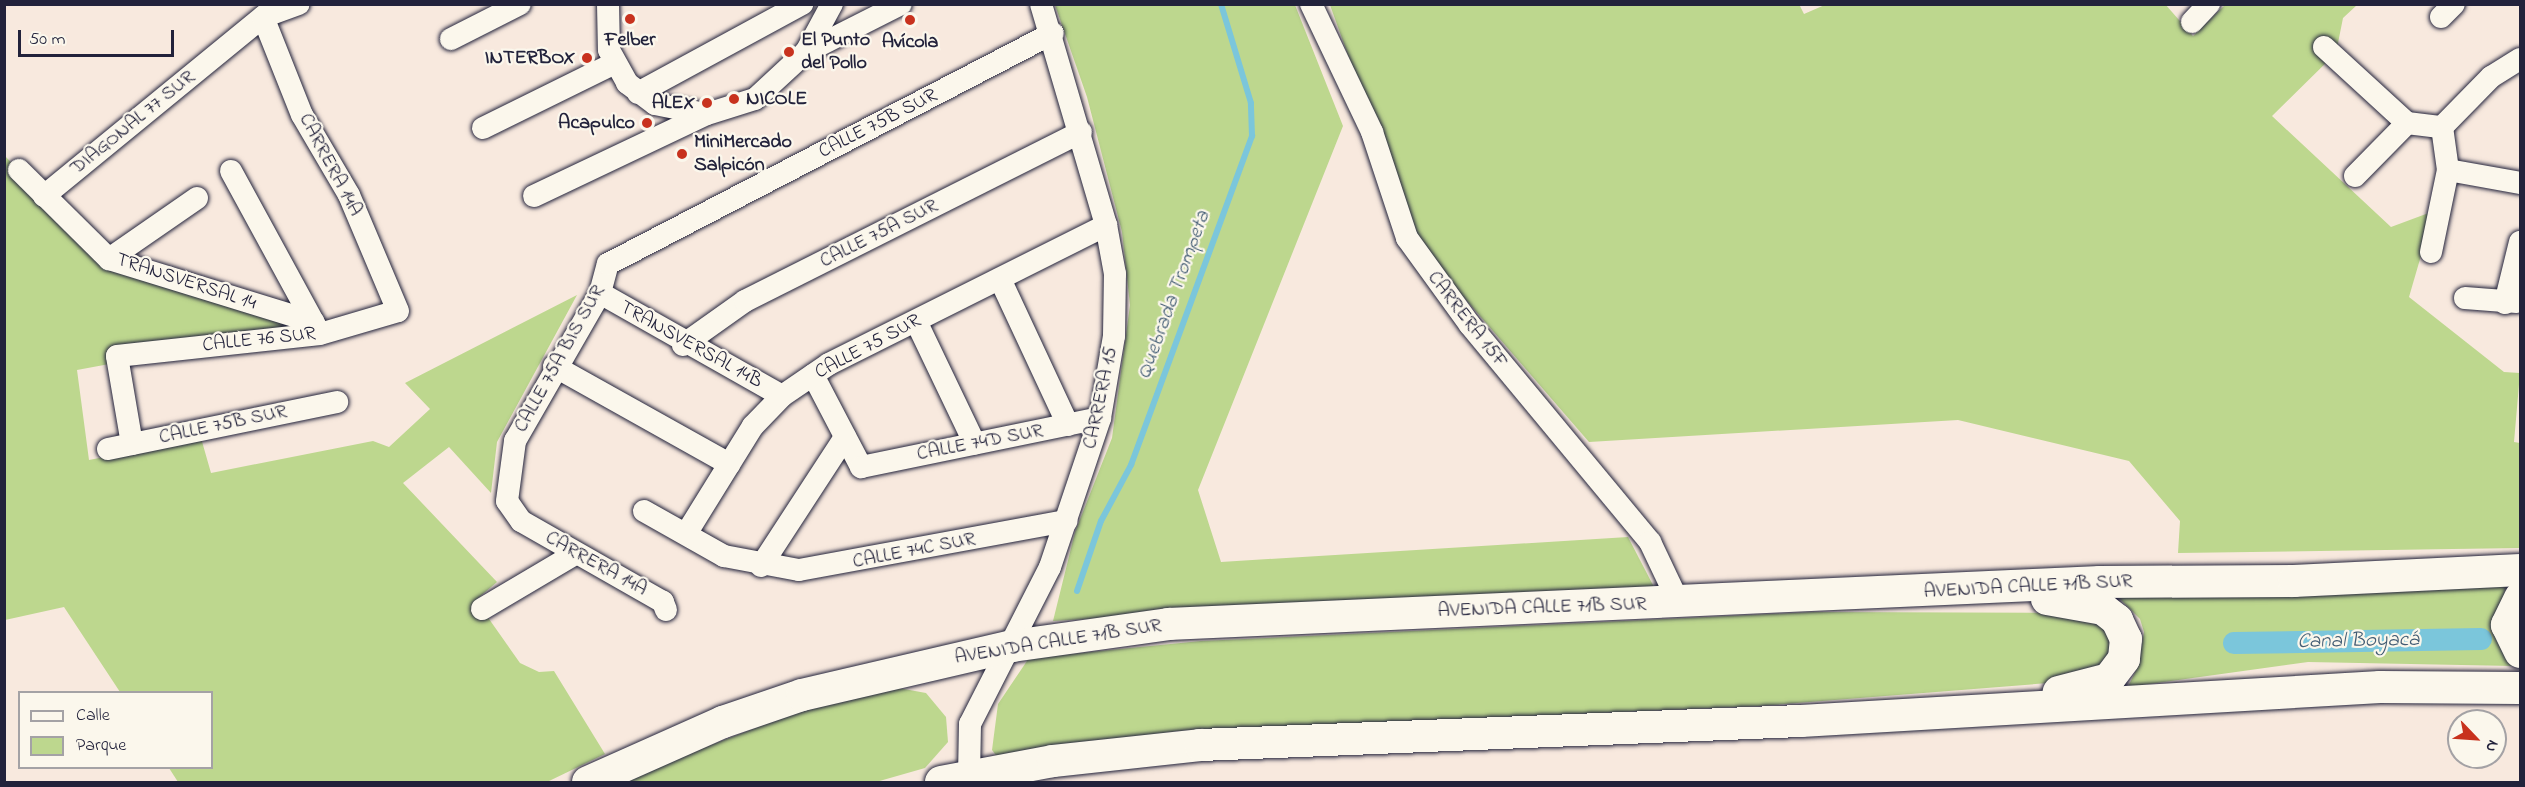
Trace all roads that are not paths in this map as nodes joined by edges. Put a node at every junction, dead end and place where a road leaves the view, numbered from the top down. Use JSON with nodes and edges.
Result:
{"nodes":[{"id":1,"x":299,"y":4,"type":"edge"},
{"id":2,"x":520,"y":4,"type":"edge"},
{"id":3,"x":802,"y":4,"type":"edge"},
{"id":4,"x":832,"y":4,"type":"edge"},
{"id":5,"x":901,"y":4,"type":"edge"},
{"id":6,"x":1041,"y":4,"type":"edge"},
{"id":7,"x":1311,"y":4,"type":"edge"},
{"id":8,"x":2209,"y":4,"type":"edge"},
{"id":9,"x":610,"y":6,"type":"edge"},
{"id":10,"x":271,"y":11,"type":"edge"},
{"id":11,"x":2192,"y":22,"type":"dead end"},
{"id":12,"x":1053,"y":33,"type":"junction"},
{"id":13,"x":451,"y":39,"type":"dead end"},
{"id":14,"x":2324,"y":46,"type":"dead end"},
{"id":15,"x":806,"y":52,"type":"junction"},
{"id":16,"x":2520,"y":59,"type":"edge"},
{"id":17,"x":613,"y":64,"type":"junction"},
{"id":18,"x":638,"y":93,"type":"junction"},
{"id":19,"x":706,"y":114,"type":"junction"},
{"id":20,"x":2407,"y":123,"type":"junction"},
{"id":21,"x":2442,"y":127,"type":"junction"},
{"id":22,"x":483,"y":128,"type":"dead end"},
{"id":23,"x":1081,"y":132,"type":"junction"},
{"id":24,"x":19,"y":170,"type":"dead end"},
{"id":25,"x":2448,"y":170,"type":"junction"},
{"id":26,"x":231,"y":171,"type":"dead end"},
{"id":27,"x":2355,"y":176,"type":"dead end"},
{"id":28,"x":2520,"y":183,"type":"edge"},
{"id":29,"x":44,"y":196,"type":"junction"},
{"id":30,"x":534,"y":196,"type":"dead end"},
{"id":31,"x":197,"y":198,"type":"dead end"},
{"id":32,"x":1107,"y":225,"type":"junction"},
{"id":33,"x":2520,"y":242,"type":"edge"},
{"id":34,"x":2431,"y":252,"type":"dead end"},
{"id":35,"x":109,"y":259,"type":"junction"},
{"id":36,"x":608,"y":264,"type":"joint"},
{"id":37,"x":1000,"y":279,"type":"junction"},
{"id":38,"x":600,"y":293,"type":"junction"},
{"id":39,"x":2465,"y":298,"type":"dead end"},
{"id":40,"x":2513,"y":302,"type":"edge"},
{"id":41,"x":398,"y":311,"type":"joint"},
{"id":42,"x":916,"y":321,"type":"junction"},
{"id":43,"x":317,"y":328,"type":"junction"},
{"id":44,"x":683,"y":345,"type":"junction"},
{"id":45,"x":554,"y":366,"type":"junction"},
{"id":46,"x":813,"y":375,"type":"junction"},
{"id":47,"x":782,"y":396,"type":"junction"},
{"id":48,"x":337,"y":402,"type":"dead end"},
{"id":49,"x":1100,"y":418,"type":"junction"},
{"id":50,"x":1068,"y":425,"type":"junction"},
{"id":51,"x":845,"y":437,"type":"junction"},
{"id":52,"x":132,"y":444,"type":"junction"},
{"id":53,"x":975,"y":444,"type":"junction"},
{"id":54,"x":108,"y":449,"type":"dead end"},
{"id":55,"x":729,"y":464,"type":"junction"},
{"id":56,"x":644,"y":512,"type":"dead end"},
{"id":57,"x":1067,"y":521,"type":"junction"},
{"id":58,"x":521,"y":522,"type":"joint"},
{"id":59,"x":686,"y":534,"type":"junction"},
{"id":60,"x":575,"y":554,"type":"junction"},
{"id":61,"x":761,"y":566,"type":"junction"},
{"id":62,"x":2520,"y":570,"type":"edge"},
{"id":63,"x":1946,"y":592,"type":"junction"},
{"id":64,"x":2520,"y":598,"type":"edge"},
{"id":65,"x":1679,"y":603,"type":"junction"},
{"id":66,"x":482,"y":609,"type":"dead end"},
{"id":67,"x":666,"y":610,"type":"dead end"},
{"id":68,"x":1012,"y":646,"type":"junction"},
{"id":69,"x":2520,"y":652,"type":"edge"},
{"id":70,"x":2520,"y":688,"type":"edge"},
{"id":71,"x":1931,"y":712,"type":"junction"},
{"id":72,"x":955,"y":779,"type":"edge"},
{"id":73,"x":588,"y":783,"type":"edge"}],
"edges":[{"from":1,"to":10,"type":"street","name":"DIAGONAL 77 SUR"},
{"from":2,"to":13,"type":"street"},
{"from":3,"to":18,"type":"street"},
{"from":4,"to":15,"type":"street"},
{"from":5,"to":15,"type":"street"},
{"from":6,"to":12,"type":"street","name":"CARRERA 15"},
{"from":7,"to":65,"type":"street","name":"CARRERA 15F"},
{"from":8,"to":11,"type":"street"},
{"from":9,"to":17,"type":"street"},
{"from":10,"to":29,"type":"street","name":"DIAGONAL 77 SUR"},
{"from":10,"to":41,"type":"street","name":"CARRERA 14A"},
{"from":12,"to":23,"type":"street","name":"CARRERA 15"},
{"from":12,"to":36,"type":"street","name":"CALLE 75B SUR"},
{"from":14,"to":20,"type":"street"},
{"from":15,"to":19,"type":"street"},
{"from":16,"to":21,"type":"street"},
{"from":17,"to":18,"type":"street"},
{"from":17,"to":22,"type":"street"},
{"from":18,"to":19,"type":"street"},
{"from":19,"to":30,"type":"street"},
{"from":20,"to":21,"type":"street"},
{"from":20,"to":27,"type":"street"},
{"from":21,"to":25,"type":"street"},
{"from":23,"to":32,"type":"street","name":"CARRERA 15"},
{"from":23,"to":44,"type":"street","name":"CALLE 75A SUR"},
{"from":24,"to":29,"type":"street","name":"TRANSVERSAL 14"},
{"from":25,"to":28,"type":"street"},
{"from":25,"to":34,"type":"street"},
{"from":26,"to":43,"type":"street"},
{"from":29,"to":35,"type":"street","name":"TRANSVERSAL 14"},
{"from":31,"to":35,"type":"street"},
{"from":32,"to":37,"type":"street","name":"CALLE 75 SUR"},
{"from":32,"to":49,"type":"street","name":"CARRERA 15"},
{"from":33,"to":40,"type":"street"},
{"from":35,"to":43,"type":"street","name":"TRANSVERSAL 14"},
{"from":36,"to":38,"type":"street","name":"CALLE 75A BIS SUR"},
{"from":37,"to":42,"type":"street","name":"CALLE 75 SUR"},
{"from":37,"to":50,"type":"street"},
{"from":38,"to":44,"type":"street","name":"TRANSVERSAL 14B"},
{"from":38,"to":45,"type":"street","name":"CALLE 75A BIS SUR"},
{"from":39,"to":40,"type":"street"},
{"from":41,"to":43,"type":"street","name":"CALLE 76 SUR"},
{"from":42,"to":46,"type":"street","name":"CALLE 75 SUR"},
{"from":42,"to":53,"type":"street"},
{"from":43,"to":52,"type":"street","name":"CALLE 76 SUR"},
{"from":44,"to":47,"type":"street","name":"TRANSVERSAL 14B"},
{"from":45,"to":55,"type":"street"},
{"from":45,"to":58,"type":"street","name":"CALLE 75A BIS SUR"},
{"from":46,"to":47,"type":"street","name":"CALLE 75 SUR"},
{"from":46,"to":51,"type":"street"},
{"from":47,"to":55,"type":"street","name":"CALLE 75 SUR"},
{"from":48,"to":52,"type":"street","name":"CALLE 75B SUR"},
{"from":49,"to":50,"type":"street","name":"CALLE 74D SUR"},
{"from":49,"to":57,"type":"street","name":"CARRERA 15"},
{"from":50,"to":53,"type":"street","name":"CALLE 74D SUR"},
{"from":51,"to":53,"type":"street","name":"CALLE 74D SUR"},
{"from":51,"to":61,"type":"street"},
{"from":52,"to":54,"type":"street","name":"CALLE 75B SUR"},
{"from":55,"to":59,"type":"street","name":"CALLE 75 SUR"},
{"from":56,"to":59,"type":"street","name":"CALLE 74C SUR"},
{"from":57,"to":61,"type":"street","name":"CALLE 74C SUR"},
{"from":57,"to":68,"type":"street","name":"CARRERA 15"},
{"from":58,"to":60,"type":"street","name":"CARRERA 14A"},
{"from":59,"to":61,"type":"street","name":"CALLE 74C SUR"},
{"from":60,"to":66,"type":"street"},
{"from":60,"to":67,"type":"street","name":"CARRERA 14A"},
{"from":62,"to":63,"type":"highway","name":"AVENIDA CALLE 71B SUR"},
{"from":63,"to":65,"type":"highway","name":"AVENIDA CALLE 71B SUR"},
{"from":63,"to":71,"type":"highway"},
{"from":64,"to":69,"type":"highway"},
{"from":65,"to":68,"type":"highway","name":"AVENIDA CALLE 71B SUR"},
{"from":68,"to":72,"type":"street","name":"CARRERA 15"},
{"from":68,"to":73,"type":"highway","name":"AVENIDA CALLE 71B SUR"},
{"from":70,"to":71,"type":"highway"},
{"from":71,"to":72,"type":"highway"}]}
